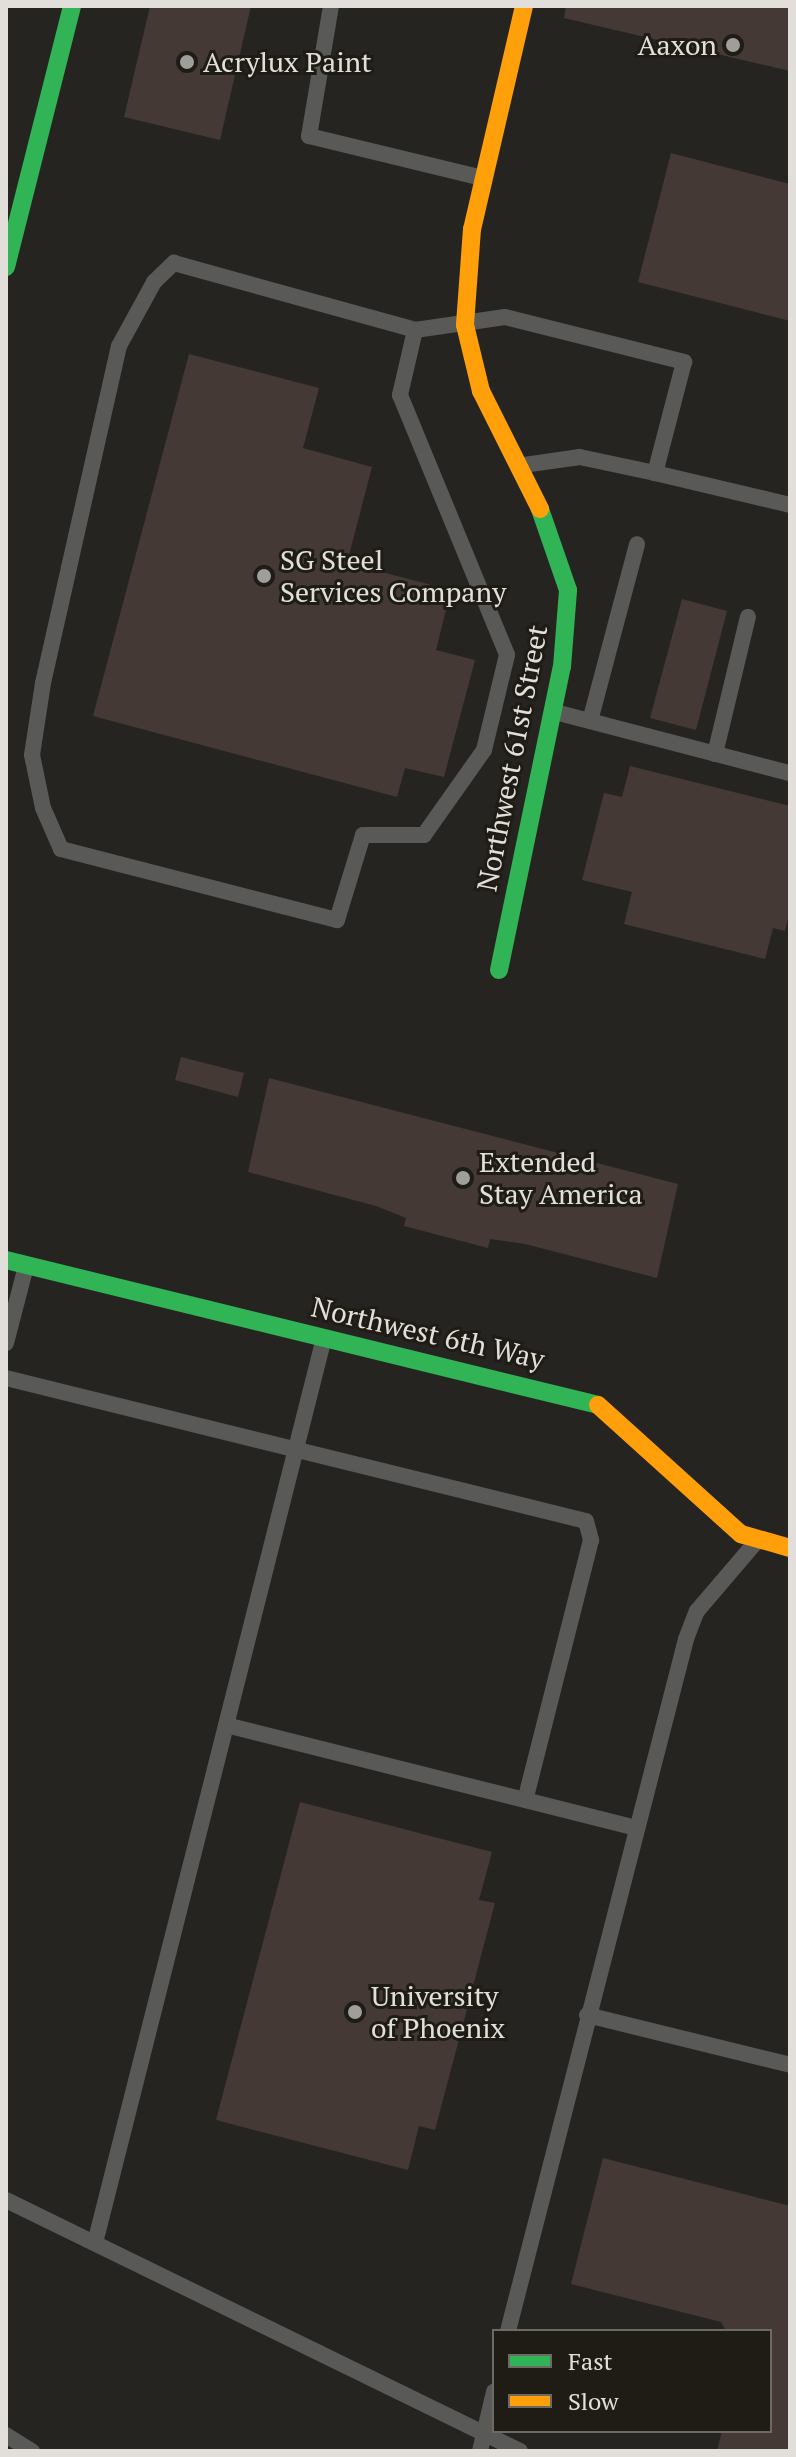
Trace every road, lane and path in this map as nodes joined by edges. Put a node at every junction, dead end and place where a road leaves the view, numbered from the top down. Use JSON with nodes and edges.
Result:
{"nodes":[{"id":1,"x":72,"y":6,"type":"edge"},
{"id":2,"x":331,"y":6,"type":"edge"},
{"id":3,"x":524,"y":6,"type":"edge"},
{"id":4,"x":484,"y":178,"type":"junction"},
{"id":5,"x":6,"y":267,"type":"edge"},
{"id":6,"x":465,"y":325,"type":"junction"},
{"id":7,"x":415,"y":330,"type":"junction"},
{"id":8,"x":519,"y":466,"type":"junction"},
{"id":9,"x":655,"y":473,"type":"junction"},
{"id":10,"x":790,"y":505,"type":"edge"},
{"id":11,"x":637,"y":544,"type":"dead end"},
{"id":12,"x":748,"y":617,"type":"dead end"},
{"id":13,"x":553,"y":712,"type":"junction"},
{"id":14,"x":590,"y":721,"type":"junction"},
{"id":15,"x":715,"y":754,"type":"junction"},
{"id":16,"x":790,"y":773,"type":"edge"},
{"id":17,"x":499,"y":970,"type":"dead end"},
{"id":18,"x":6,"y":1260,"type":"edge"},
{"id":19,"x":26,"y":1265,"type":"junction"},
{"id":20,"x":324,"y":1338,"type":"junction"},
{"id":21,"x":6,"y":1343,"type":"edge"},
{"id":22,"x":6,"y":1378,"type":"edge"},
{"id":23,"x":296,"y":1449,"type":"junction"},
{"id":24,"x":758,"y":1539,"type":"junction"},
{"id":25,"x":790,"y":1548,"type":"edge"},
{"id":26,"x":226,"y":1725,"type":"junction"},
{"id":27,"x":525,"y":1800,"type":"junction"},
{"id":28,"x":636,"y":1828,"type":"junction"},
{"id":29,"x":587,"y":2015,"type":"junction"},
{"id":30,"x":790,"y":2065,"type":"edge"},
{"id":31,"x":6,"y":2200,"type":"edge"},
{"id":32,"x":95,"y":2243,"type":"junction"},
{"id":33,"x":508,"y":2329,"type":"edge"},
{"id":34,"x":492,"y":2400,"type":"edge"},
{"id":35,"x":484,"y":2434,"type":"junction"},
{"id":36,"x":6,"y":2435,"type":"edge"},
{"id":37,"x":32,"y":2451,"type":"edge"},
{"id":38,"x":480,"y":2451,"type":"edge"},
{"id":39,"x":520,"y":2451,"type":"edge"}],
"edges":[{"from":1,"to":5,"type":"street"},
{"from":2,"to":4,"type":"lane"},
{"from":3,"to":4,"type":"street","name":"Northwest 61st Street"},
{"from":4,"to":6,"type":"street","name":"Northwest 61st Street"},
{"from":6,"to":7,"type":"lane"},
{"from":6,"to":8,"type":"street","name":"Northwest 61st Street"},
{"from":6,"to":9,"type":"lane"},
{"from":7,"to":7,"type":"lane"},
{"from":8,"to":9,"type":"lane"},
{"from":8,"to":13,"type":"street","name":"Northwest 61st Street"},
{"from":9,"to":10,"type":"lane"},
{"from":11,"to":14,"type":"lane"},
{"from":12,"to":15,"type":"lane"},
{"from":13,"to":14,"type":"lane"},
{"from":13,"to":17,"type":"street","name":"Northwest 61st Street"},
{"from":14,"to":15,"type":"lane"},
{"from":15,"to":16,"type":"lane"},
{"from":18,"to":19,"type":"street","name":"Northwest 6th Way"},
{"from":19,"to":20,"type":"street","name":"Northwest 6th Way"},
{"from":19,"to":21,"type":"lane"},
{"from":20,"to":23,"type":"lane"},
{"from":20,"to":24,"type":"street","name":"Northwest 6th Way"},
{"from":22,"to":23,"type":"lane"},
{"from":23,"to":26,"type":"lane"},
{"from":23,"to":27,"type":"lane"},
{"from":24,"to":25,"type":"street","name":"Northwest 6th Way"},
{"from":24,"to":28,"type":"lane"},
{"from":26,"to":27,"type":"lane"},
{"from":26,"to":32,"type":"lane"},
{"from":27,"to":28,"type":"lane"},
{"from":28,"to":29,"type":"lane"},
{"from":29,"to":30,"type":"lane"},
{"from":29,"to":33,"type":"lane"},
{"from":31,"to":32,"type":"lane"},
{"from":32,"to":35,"type":"lane"},
{"from":34,"to":35,"type":"lane"},
{"from":35,"to":38,"type":"lane"},
{"from":35,"to":39,"type":"lane"},
{"from":36,"to":37,"type":"lane"}]}
